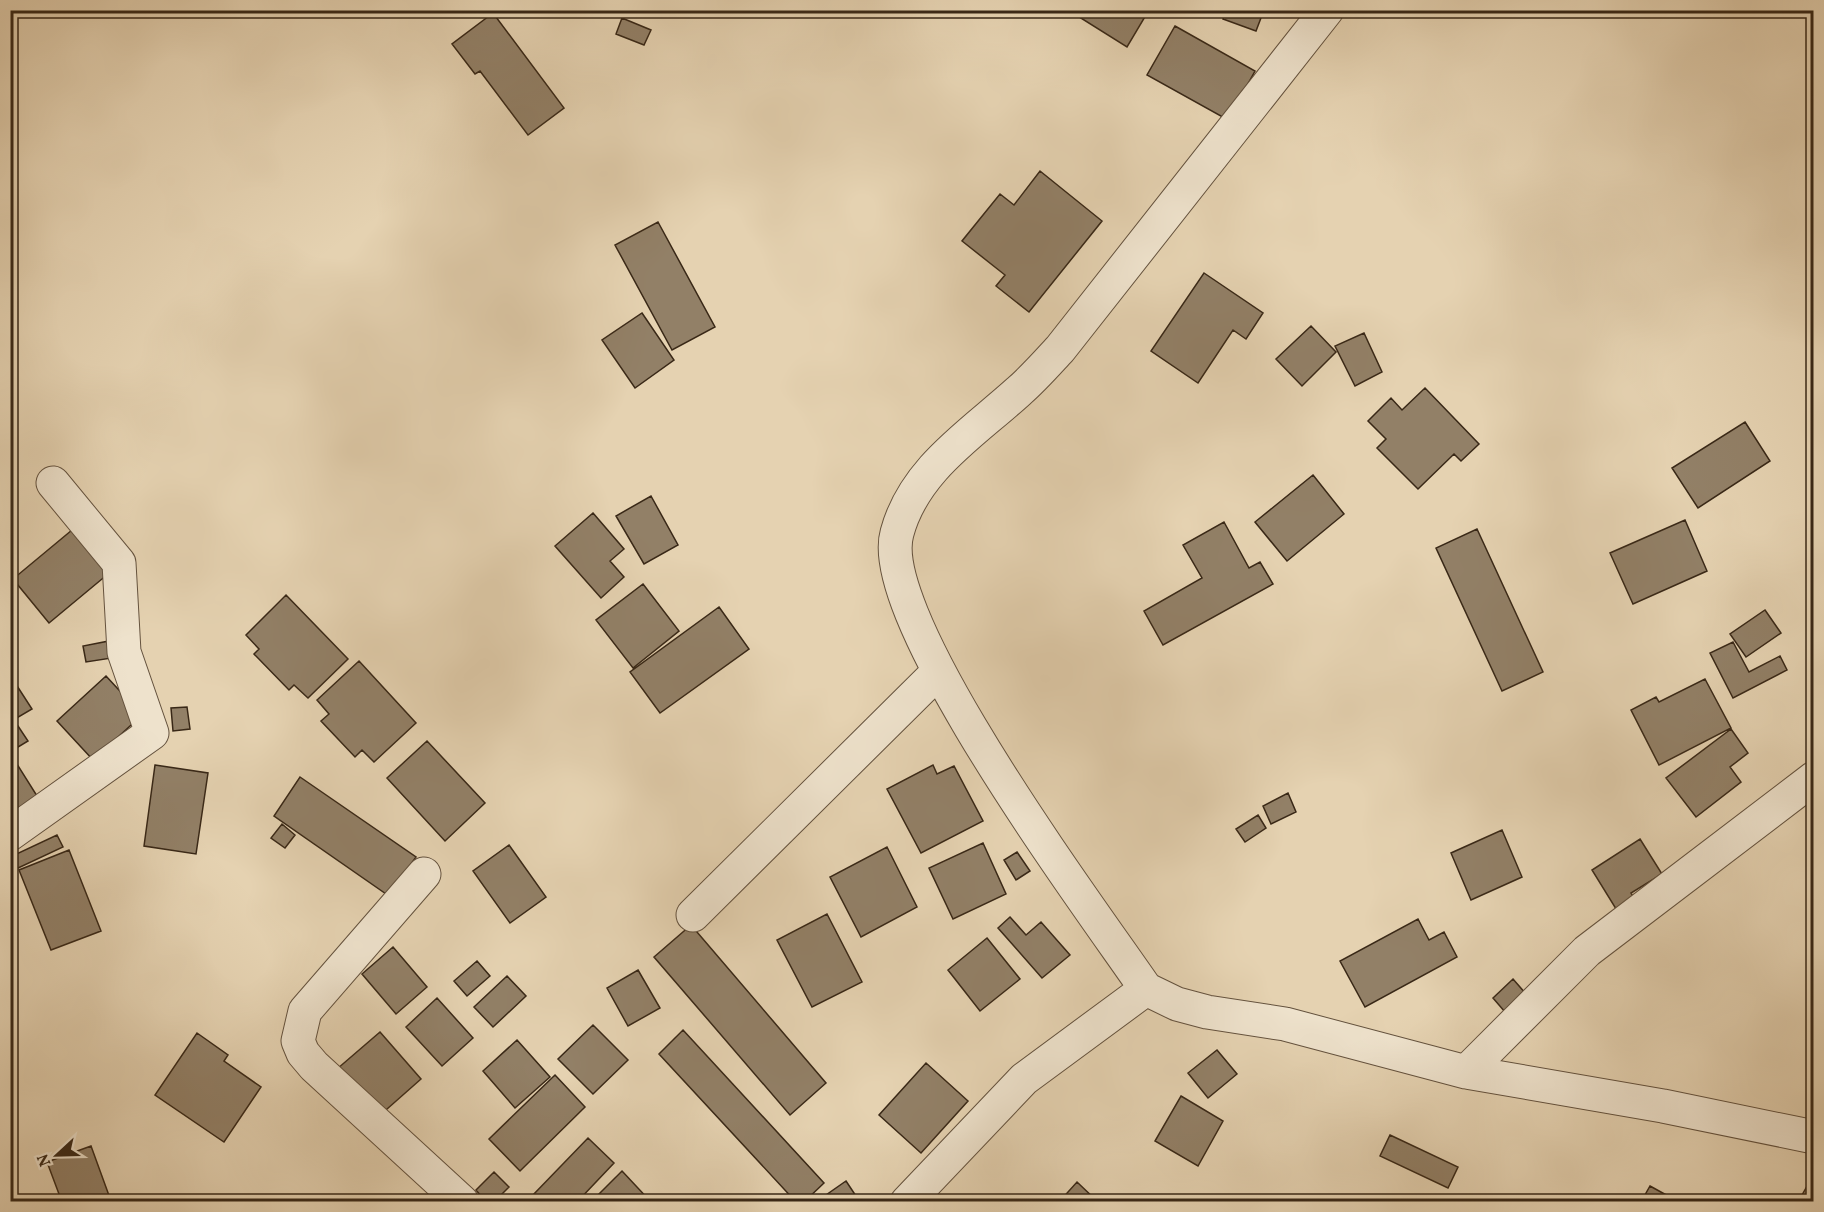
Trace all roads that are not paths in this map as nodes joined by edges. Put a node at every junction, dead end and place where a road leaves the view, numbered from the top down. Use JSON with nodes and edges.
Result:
{"nodes":[{"id":1,"x":1327,"y":10,"type":"edge"},
{"id":2,"x":53,"y":483,"type":"dead end"},
{"id":3,"x":938,"y":672,"type":"junction"},
{"id":4,"x":1814,"y":778,"type":"edge"},
{"id":5,"x":10,"y":834,"type":"edge"},
{"id":6,"x":424,"y":874,"type":"dead end"},
{"id":7,"x":693,"y":915,"type":"dead end"},
{"id":8,"x":1146,"y":989,"type":"junction"},
{"id":9,"x":1466,"y":1072,"type":"junction"},
{"id":10,"x":1814,"y":1137,"type":"edge"},
{"id":11,"x":462,"y":1202,"type":"edge"},
{"id":12,"x":907,"y":1202,"type":"edge"}],
"edges":[{"from":1,"to":3,"type":"street"},
{"from":2,"to":5,"type":"street"},
{"from":3,"to":7,"type":"street"},
{"from":3,"to":8,"type":"street"},
{"from":4,"to":9,"type":"street"},
{"from":6,"to":11,"type":"street"},
{"from":8,"to":9,"type":"street"},
{"from":8,"to":12,"type":"street"},
{"from":9,"to":10,"type":"street"}]}
